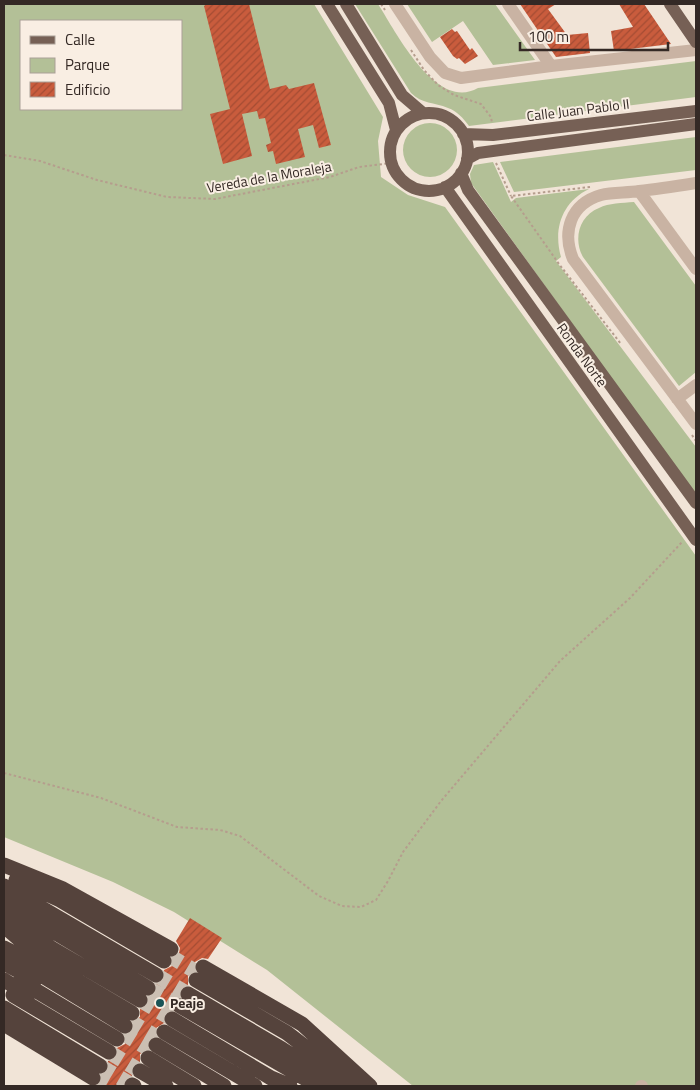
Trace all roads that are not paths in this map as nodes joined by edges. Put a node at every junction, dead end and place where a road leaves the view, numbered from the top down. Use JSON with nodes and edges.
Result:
{"nodes":[{"id":1,"x":327,"y":4,"type":"edge"},
{"id":2,"x":346,"y":4,"type":"edge"},
{"id":3,"x":508,"y":4,"type":"edge"},
{"id":4,"x":670,"y":4,"type":"edge"},
{"id":5,"x":390,"y":8,"type":"edge"},
{"id":6,"x":696,"y":42,"type":"edge"},
{"id":7,"x":696,"y":50,"type":"edge"},
{"id":8,"x":551,"y":66,"type":"junction"},
{"id":9,"x":696,"y":111,"type":"edge"},
{"id":10,"x":423,"y":113,"type":"junction"},
{"id":11,"x":696,"y":124,"type":"edge"},
{"id":12,"x":396,"y":130,"type":"junction"},
{"id":13,"x":463,"y":134,"type":"junction"},
{"id":14,"x":467,"y":159,"type":"junction"},
{"id":15,"x":461,"y":173,"type":"junction"},
{"id":16,"x":696,"y":183,"type":"edge"},
{"id":17,"x":445,"y":187,"type":"junction"},
{"id":18,"x":638,"y":191,"type":"junction"},
{"id":19,"x":696,"y":269,"type":"edge"},
{"id":20,"x":696,"y":385,"type":"edge"},
{"id":21,"x":677,"y":399,"type":"junction"},
{"id":22,"x":693,"y":428,"type":"edge"},
{"id":23,"x":696,"y":503,"type":"edge"},
{"id":24,"x":694,"y":536,"type":"edge"},
{"id":25,"x":4,"y":865,"type":"edge"},
{"id":26,"x":4,"y":869,"type":"edge"},
{"id":27,"x":4,"y":874,"type":"edge"},
{"id":28,"x":4,"y":880,"type":"edge"},
{"id":29,"x":4,"y":886,"type":"edge"},
{"id":30,"x":4,"y":893,"type":"edge"},
{"id":31,"x":4,"y":900,"type":"edge"},
{"id":32,"x":4,"y":905,"type":"edge"},
{"id":33,"x":4,"y":912,"type":"edge"},
{"id":34,"x":4,"y":918,"type":"edge"},
{"id":35,"x":4,"y":926,"type":"edge"},
{"id":36,"x":4,"y":948,"type":"edge"},
{"id":37,"x":4,"y":956,"type":"edge"},
{"id":38,"x":4,"y":963,"type":"edge"},
{"id":39,"x":4,"y":971,"type":"edge"},
{"id":40,"x":4,"y":980,"type":"edge"},
{"id":41,"x":4,"y":989,"type":"edge"},
{"id":42,"x":4,"y":999,"type":"edge"},
{"id":43,"x":4,"y":1008,"type":"edge"},
{"id":44,"x":4,"y":1016,"type":"edge"},
{"id":45,"x":130,"y":1017,"type":"edge"},
{"id":46,"x":4,"y":1024,"type":"edge"},
{"id":47,"x":166,"y":1029,"type":"edge"},
{"id":48,"x":4,"y":1035,"type":"edge"},
{"id":49,"x":150,"y":1086,"type":"edge"},
{"id":50,"x":166,"y":1086,"type":"edge"},
{"id":51,"x":180,"y":1086,"type":"edge"},
{"id":52,"x":194,"y":1086,"type":"edge"},
{"id":53,"x":209,"y":1086,"type":"edge"},
{"id":54,"x":224,"y":1086,"type":"edge"},
{"id":55,"x":237,"y":1086,"type":"edge"},
{"id":56,"x":256,"y":1086,"type":"edge"},
{"id":57,"x":274,"y":1086,"type":"edge"},
{"id":58,"x":290,"y":1086,"type":"edge"},
{"id":59,"x":306,"y":1086,"type":"edge"},
{"id":60,"x":318,"y":1086,"type":"edge"},
{"id":61,"x":330,"y":1086,"type":"edge"},
{"id":62,"x":340,"y":1086,"type":"edge"},
{"id":63,"x":348,"y":1086,"type":"edge"},
{"id":64,"x":356,"y":1086,"type":"edge"},
{"id":65,"x":365,"y":1086,"type":"edge"},
{"id":66,"x":370,"y":1086,"type":"edge"}],
"edges":[{"from":1,"to":12,"type":"main road"},
{"from":2,"to":10,"type":"main road"},
{"from":3,"to":8,"type":"street"},
{"from":4,"to":6,"type":"main road"},
{"from":5,"to":8,"type":"street"},
{"from":7,"to":8,"type":"street"},
{"from":9,"to":13,"type":"main road","name":"Calle Juan Pablo II"},
{"from":10,"to":12,"type":"main road"},
{"from":10,"to":13,"type":"main road"},
{"from":11,"to":14,"type":"main road","name":"Calle Juan Pablo II"},
{"from":12,"to":17,"type":"main road"},
{"from":13,"to":14,"type":"main road"},
{"from":14,"to":15,"type":"main road"},
{"from":15,"to":17,"type":"main road"},
{"from":15,"to":23,"type":"main road","name":"Ronda Norte"},
{"from":16,"to":18,"type":"street"},
{"from":17,"to":24,"type":"main road","name":"Ronda Norte"},
{"from":18,"to":19,"type":"street"},
{"from":18,"to":21,"type":"street"},
{"from":20,"to":21,"type":"street"},
{"from":21,"to":22,"type":"street"},
{"from":25,"to":45,"type":"highway"},
{"from":26,"to":45,"type":"highway"},
{"from":27,"to":45,"type":"highway"},
{"from":28,"to":45,"type":"highway"},
{"from":29,"to":45,"type":"highway"},
{"from":30,"to":45,"type":"highway"},
{"from":31,"to":45,"type":"highway"},
{"from":32,"to":45,"type":"highway"},
{"from":33,"to":45,"type":"highway"},
{"from":34,"to":45,"type":"highway"},
{"from":35,"to":45,"type":"highway"},
{"from":36,"to":45,"type":"highway"},
{"from":37,"to":45,"type":"highway"},
{"from":38,"to":45,"type":"highway"},
{"from":39,"to":45,"type":"highway"},
{"from":40,"to":45,"type":"highway"},
{"from":41,"to":45,"type":"highway"},
{"from":42,"to":45,"type":"highway"},
{"from":43,"to":45,"type":"highway"},
{"from":44,"to":45,"type":"highway"},
{"from":45,"to":46,"type":"highway"},
{"from":45,"to":48,"type":"highway"},
{"from":47,"to":49,"type":"highway"},
{"from":47,"to":50,"type":"highway"},
{"from":47,"to":51,"type":"highway"},
{"from":47,"to":52,"type":"highway"},
{"from":47,"to":53,"type":"highway"},
{"from":47,"to":54,"type":"highway"},
{"from":47,"to":55,"type":"highway"},
{"from":47,"to":56,"type":"highway"},
{"from":47,"to":57,"type":"highway"},
{"from":47,"to":58,"type":"highway"},
{"from":47,"to":59,"type":"highway"},
{"from":47,"to":60,"type":"highway"},
{"from":47,"to":61,"type":"highway"},
{"from":47,"to":62,"type":"highway"},
{"from":47,"to":63,"type":"highway"},
{"from":47,"to":64,"type":"highway"},
{"from":47,"to":65,"type":"highway"},
{"from":47,"to":66,"type":"highway"}]}
